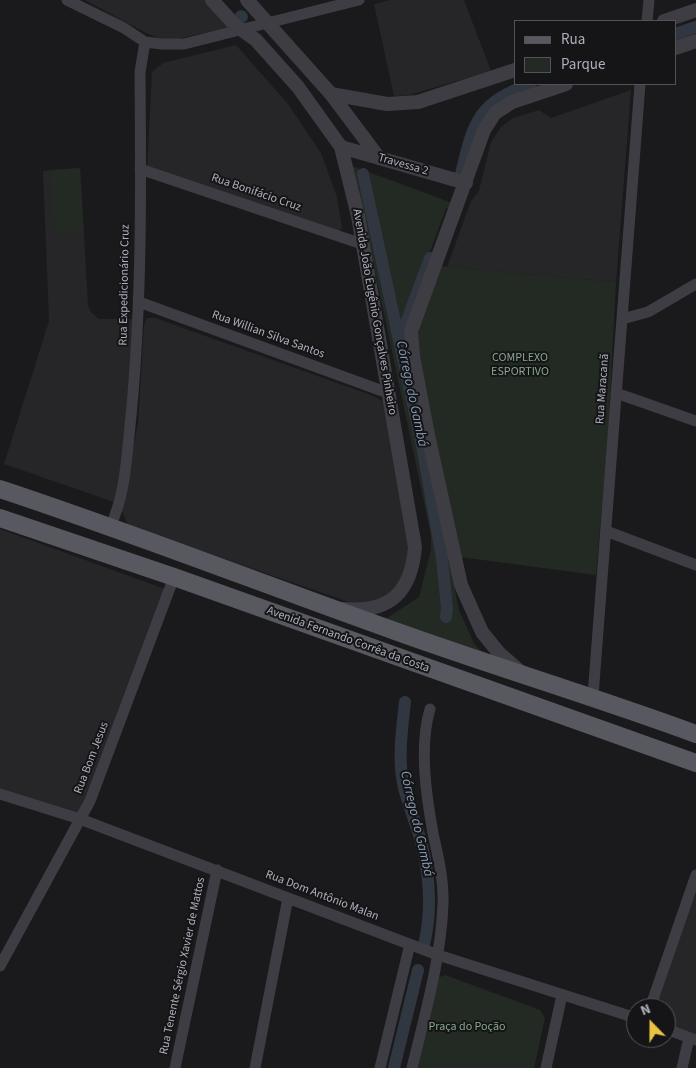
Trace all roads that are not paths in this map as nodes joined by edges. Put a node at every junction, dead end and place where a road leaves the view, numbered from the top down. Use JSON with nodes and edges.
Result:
{"nodes":[{"id":1,"x":67,"y":0,"type":"edge"},
{"id":2,"x":212,"y":0,"type":"edge"},
{"id":3,"x":247,"y":0,"type":"edge"},
{"id":4,"x":359,"y":0,"type":"edge"},
{"id":5,"x":648,"y":0,"type":"edge"},
{"id":6,"x":696,"y":10,"type":"edge"},
{"id":7,"x":647,"y":20,"type":"edge"},
{"id":8,"x":667,"y":20,"type":"edge"},
{"id":9,"x":269,"y":24,"type":"junction"},
{"id":10,"x":241,"y":29,"type":"junction"},
{"id":11,"x":696,"y":41,"type":"edge"},
{"id":12,"x":145,"y":42,"type":"junction"},
{"id":13,"x":676,"y":48,"type":"edge"},
{"id":14,"x":514,"y":70,"type":"edge"},
{"id":15,"x":563,"y":85,"type":"edge"},
{"id":16,"x":640,"y":85,"type":"edge"},
{"id":17,"x":332,"y":94,"type":"junction"},
{"id":18,"x":340,"y":147,"type":"junction"},
{"id":19,"x":379,"y":158,"type":"junction"},
{"id":20,"x":140,"y":169,"type":"junction"},
{"id":21,"x":466,"y":183,"type":"junction"},
{"id":22,"x":362,"y":244,"type":"junction"},
{"id":23,"x":696,"y":284,"type":"edge"},
{"id":24,"x":139,"y":302,"type":"junction"},
{"id":25,"x":622,"y":319,"type":"junction"},
{"id":26,"x":388,"y":393,"type":"junction"},
{"id":27,"x":616,"y":393,"type":"junction"},
{"id":28,"x":696,"y":421,"type":"edge"},
{"id":29,"x":0,"y":489,"type":"edge"},
{"id":30,"x":0,"y":518,"type":"edge"},
{"id":31,"x":110,"y":527,"type":"junction"},
{"id":32,"x":606,"y":531,"type":"junction"},
{"id":33,"x":696,"y":565,"type":"edge"},
{"id":34,"x":174,"y":577,"type":"junction"},
{"id":35,"x":328,"y":607,"type":"junction"},
{"id":36,"x":524,"y":675,"type":"junction"},
{"id":37,"x":593,"y":696,"type":"junction"},
{"id":38,"x":430,"y":709,"type":"dead end"},
{"id":39,"x":696,"y":734,"type":"edge"},
{"id":40,"x":696,"y":763,"type":"edge"},
{"id":41,"x":0,"y":794,"type":"edge"},
{"id":42,"x":80,"y":819,"type":"junction"},
{"id":43,"x":217,"y":870,"type":"junction"},
{"id":44,"x":696,"y":875,"type":"edge"},
{"id":45,"x":288,"y":898,"type":"junction"},
{"id":46,"x":410,"y":944,"type":"junction"},
{"id":47,"x":438,"y":954,"type":"junction"},
{"id":48,"x":0,"y":966,"type":"edge"},
{"id":49,"x":562,"y":995,"type":"junction"},
{"id":50,"x":653,"y":998,"type":"edge"},
{"id":51,"x":626,"y":1015,"type":"edge"},
{"id":52,"x":676,"y":1033,"type":"edge"},
{"id":53,"x":692,"y":1039,"type":"edge"},
{"id":54,"x":175,"y":1068,"type":"edge"},
{"id":55,"x":254,"y":1068,"type":"edge"},
{"id":56,"x":380,"y":1068,"type":"edge"},
{"id":57,"x":412,"y":1068,"type":"edge"},
{"id":58,"x":546,"y":1068,"type":"edge"},
{"id":59,"x":682,"y":1068,"type":"edge"}],
"edges":[{"from":1,"to":12,"type":"street"},
{"from":2,"to":10,"type":"street","name":"Avenida João Eugênio Gonçalves Pinheiro"},
{"from":3,"to":9,"type":"street"},
{"from":4,"to":9,"type":"street"},
{"from":5,"to":7,"type":"street"},
{"from":6,"to":8,"type":"street"},
{"from":9,"to":10,"type":"street"},
{"from":9,"to":17,"type":"street"},
{"from":10,"to":12,"type":"street"},
{"from":10,"to":18,"type":"street","name":"Avenida João Eugênio Gonçalves Pinheiro"},
{"from":11,"to":13,"type":"street"},
{"from":12,"to":20,"type":"street","name":"Rua Expedicionário Cruz"},
{"from":14,"to":17,"type":"street"},
{"from":15,"to":21,"type":"street"},
{"from":16,"to":25,"type":"street","name":"Rua Maracanã"},
{"from":17,"to":19,"type":"street"},
{"from":18,"to":19,"type":"street","name":"Travessa 2"},
{"from":18,"to":22,"type":"street","name":"Avenida João Eugênio Gonçalves Pinheiro"},
{"from":19,"to":21,"type":"street","name":"Travessa 2"},
{"from":20,"to":22,"type":"street","name":"Rua Bonifácio Cruz"},
{"from":20,"to":24,"type":"street","name":"Rua Expedicionário Cruz"},
{"from":21,"to":36,"type":"street"},
{"from":22,"to":26,"type":"street","name":"Avenida João Eugênio Gonçalves Pinheiro"},
{"from":23,"to":25,"type":"street"},
{"from":24,"to":26,"type":"street","name":"Rua Willian Silva Santos"},
{"from":24,"to":31,"type":"street","name":"Rua Expedicionário Cruz"},
{"from":25,"to":27,"type":"street","name":"Rua Maracanã"},
{"from":26,"to":35,"type":"street","name":"Avenida João Eugênio Gonçalves Pinheiro"},
{"from":27,"to":28,"type":"street"},
{"from":27,"to":32,"type":"street","name":"Rua Maracanã"},
{"from":29,"to":31,"type":"main road","name":"Avenida Fernando Corrêa da Costa"},
{"from":30,"to":34,"type":"main road","name":"Avenida Fernando Corrêa da Costa"},
{"from":31,"to":35,"type":"main road","name":"Avenida Fernando Corrêa da Costa"},
{"from":32,"to":33,"type":"street"},
{"from":32,"to":37,"type":"street","name":"Rua Maracanã"},
{"from":34,"to":40,"type":"main road","name":"Avenida Fernando Corrêa da Costa"},
{"from":34,"to":42,"type":"street","name":"Rua Bom Jesus"},
{"from":35,"to":36,"type":"main road","name":"Avenida Fernando Corrêa da Costa"},
{"from":36,"to":37,"type":"main road","name":"Avenida Fernando Corrêa da Costa"},
{"from":37,"to":39,"type":"main road","name":"Avenida Fernando Corrêa da Costa"},
{"from":38,"to":47,"type":"street"},
{"from":41,"to":42,"type":"street","name":"Rua Dom Antônio Malan"},
{"from":42,"to":43,"type":"street","name":"Rua Dom Antônio Malan"},
{"from":42,"to":48,"type":"street","name":"Rua Bom Jesus"},
{"from":43,"to":45,"type":"street","name":"Rua Dom Antônio Malan"},
{"from":43,"to":54,"type":"street","name":"Rua Tenente Sérgio Xavier de Mattos"},
{"from":44,"to":50,"type":"street"},
{"from":45,"to":46,"type":"street","name":"Rua Dom Antônio Malan"},
{"from":45,"to":55,"type":"street"},
{"from":46,"to":47,"type":"street","name":"Rua Dom Antônio Malan"},
{"from":46,"to":56,"type":"street"},
{"from":47,"to":49,"type":"street","name":"Rua Dom Antônio Malan"},
{"from":47,"to":57,"type":"street"},
{"from":49,"to":51,"type":"street","name":"Rua Dom Antônio Malan"},
{"from":49,"to":58,"type":"street"},
{"from":52,"to":53,"type":"street"},
{"from":53,"to":59,"type":"street"}]}
